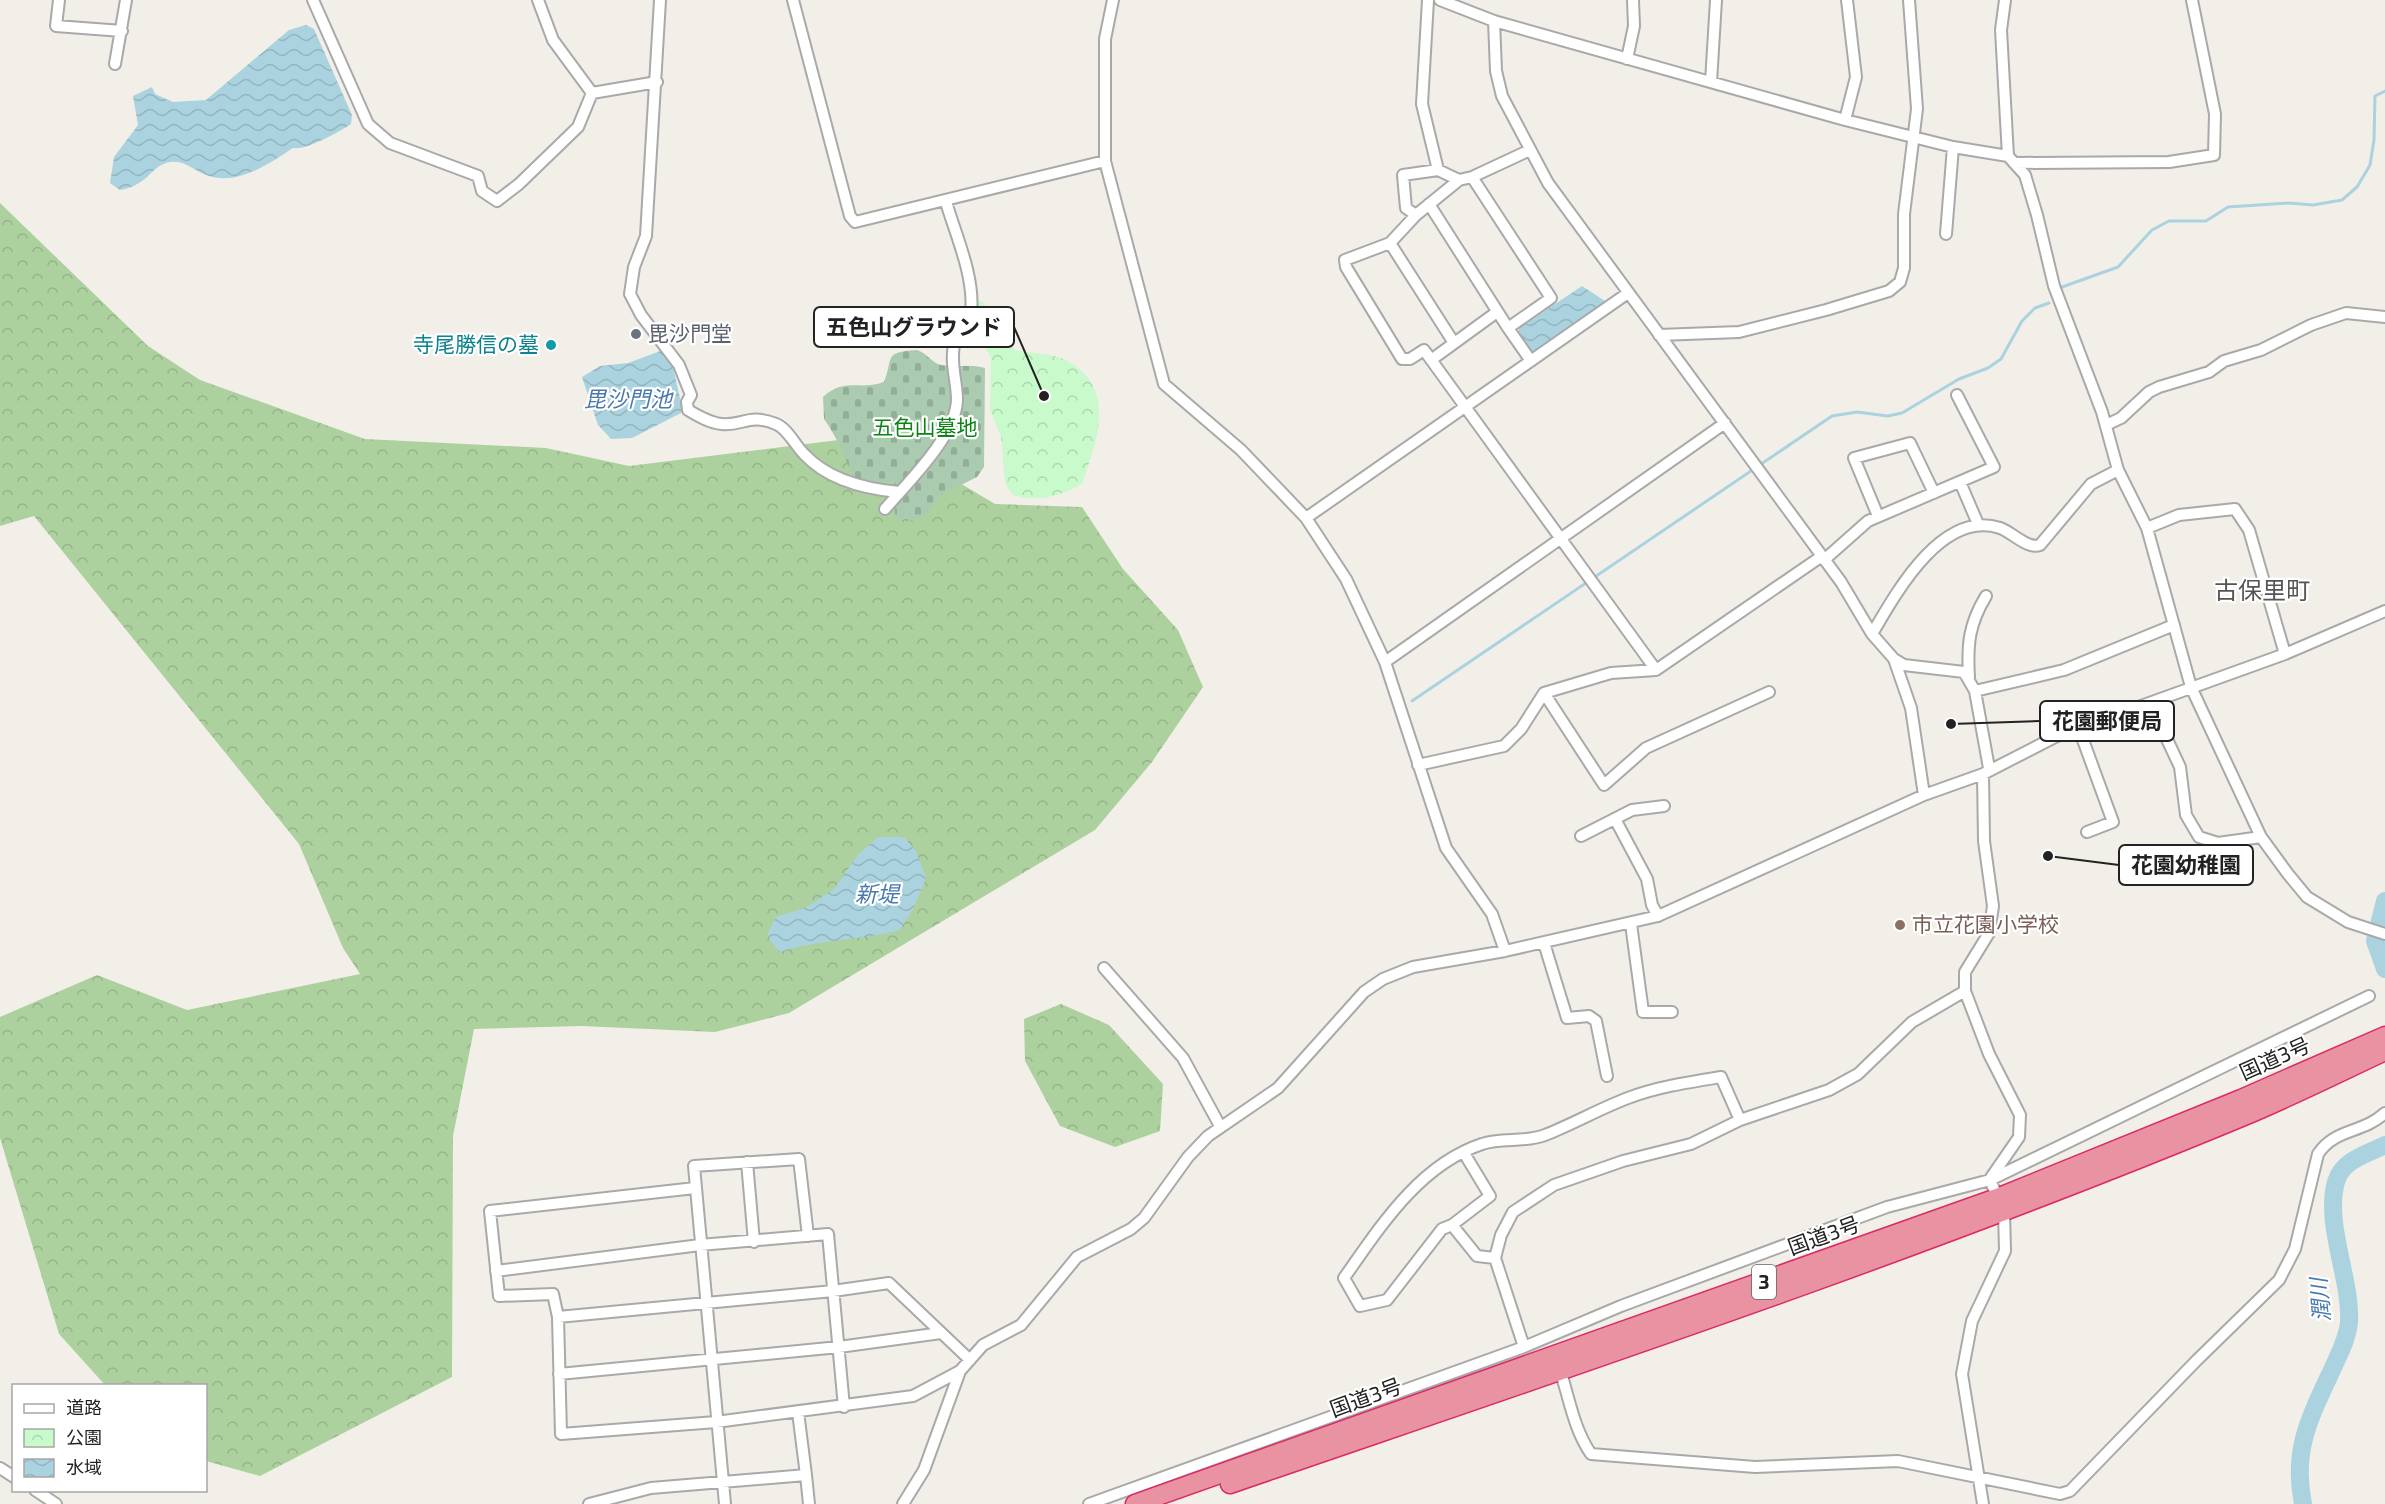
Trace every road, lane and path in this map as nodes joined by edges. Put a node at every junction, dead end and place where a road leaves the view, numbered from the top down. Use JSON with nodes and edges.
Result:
{"nodes":[{"id":1,"x":59,"y":0,"type":"edge"},
{"id":2,"x":126,"y":0,"type":"edge"},
{"id":3,"x":313,"y":0,"type":"edge"},
{"id":4,"x":538,"y":0,"type":"edge"},
{"id":5,"x":660,"y":0,"type":"edge"},
{"id":6,"x":793,"y":0,"type":"edge"},
{"id":7,"x":1113,"y":0,"type":"edge"},
{"id":8,"x":1428,"y":0,"type":"edge"},
{"id":9,"x":1440,"y":0,"type":"edge"},
{"id":10,"x":1633,"y":0,"type":"edge"},
{"id":11,"x":1716,"y":0,"type":"edge"},
{"id":12,"x":1847,"y":0,"type":"edge"},
{"id":13,"x":1909,"y":0,"type":"edge"},
{"id":14,"x":2005,"y":0,"type":"edge"},
{"id":15,"x":2192,"y":0,"type":"edge"},
{"id":16,"x":1494,"y":21,"type":"junction"},
{"id":17,"x":122,"y":31,"type":"junction"},
{"id":18,"x":1628,"y":59,"type":"junction"},
{"id":19,"x":116,"y":64,"type":"dead end"},
{"id":20,"x":657,"y":82,"type":"junction"},
{"id":21,"x":1711,"y":82,"type":"junction"},
{"id":22,"x":592,"y":93,"type":"junction"},
{"id":23,"x":1845,"y":120,"type":"junction"},
{"id":24,"x":1914,"y":137,"type":"junction"},
{"id":25,"x":1953,"y":147,"type":"junction"},
{"id":26,"x":1530,"y":150,"type":"junction"},
{"id":27,"x":2011,"y":160,"type":"junction"},
{"id":28,"x":1105,"y":161,"type":"junction"},
{"id":29,"x":1438,"y":170,"type":"junction"},
{"id":30,"x":1472,"y":177,"type":"junction"},
{"id":31,"x":1460,"y":180,"type":"junction"},
{"id":32,"x":946,"y":202,"type":"junction"},
{"id":33,"x":1429,"y":204,"type":"junction"},
{"id":34,"x":1416,"y":215,"type":"junction"},
{"id":35,"x":1946,"y":234,"type":"dead end"},
{"id":36,"x":1390,"y":243,"type":"junction"},
{"id":37,"x":1628,"y":293,"type":"junction"},
{"id":38,"x":1497,"y":312,"type":"junction"},
{"id":39,"x":2385,"y":317,"type":"edge"},
{"id":40,"x":1508,"y":328,"type":"junction"},
{"id":41,"x":1659,"y":335,"type":"junction"},
{"id":42,"x":1454,"y":343,"type":"junction"},
{"id":43,"x":1431,"y":360,"type":"junction"},
{"id":44,"x":1531,"y":361,"type":"junction"},
{"id":45,"x":1957,"y":395,"type":"dead end"},
{"id":46,"x":1466,"y":406,"type":"junction"},
{"id":47,"x":1725,"y":423,"type":"junction"},
{"id":48,"x":2106,"y":425,"type":"junction"},
{"id":49,"x":2118,"y":470,"type":"junction"},
{"id":50,"x":1959,"y":482,"type":"junction"},
{"id":51,"x":899,"y":492,"type":"junction"},
{"id":52,"x":1934,"y":493,"type":"junction"},
{"id":53,"x":885,"y":509,"type":"dead end"},
{"id":54,"x":1878,"y":516,"type":"junction"},
{"id":55,"x":1306,"y":518,"type":"junction"},
{"id":56,"x":1978,"y":524,"type":"junction"},
{"id":57,"x":2147,"y":528,"type":"junction"},
{"id":58,"x":1560,"y":540,"type":"junction"},
{"id":59,"x":1823,"y":558,"type":"junction"},
{"id":60,"x":1986,"y":596,"type":"dead end"},
{"id":61,"x":2385,"y":611,"type":"edge"},
{"id":62,"x":2174,"y":625,"type":"junction"},
{"id":63,"x":1872,"y":634,"type":"junction"},
{"id":64,"x":2285,"y":654,"type":"junction"},
{"id":65,"x":1894,"y":659,"type":"junction"},
{"id":66,"x":1386,"y":662,"type":"junction"},
{"id":67,"x":1656,"y":670,"type":"junction"},
{"id":68,"x":1969,"y":677,"type":"junction"},
{"id":69,"x":2191,"y":687,"type":"junction"},
{"id":70,"x":1975,"y":691,"type":"junction"},
{"id":71,"x":1769,"y":692,"type":"dead end"},
{"id":72,"x":1544,"y":693,"type":"junction"},
{"id":73,"x":2150,"y":703,"type":"junction"},
{"id":74,"x":2079,"y":729,"type":"junction"},
{"id":75,"x":1418,"y":765,"type":"junction"},
{"id":76,"x":1986,"y":771,"type":"junction"},
{"id":77,"x":1924,"y":795,"type":"junction"},
{"id":78,"x":1664,"y":806,"type":"dead end"},
{"id":79,"x":1616,"y":819,"type":"junction"},
{"id":80,"x":2087,"y":832,"type":"dead end"},
{"id":81,"x":1581,"y":836,"type":"dead end"},
{"id":82,"x":2260,"y":837,"type":"junction"},
{"id":83,"x":1658,"y":916,"type":"junction"},
{"id":84,"x":1631,"y":924,"type":"junction"},
{"id":85,"x":2385,"y":934,"type":"edge"},
{"id":86,"x":1544,"y":943,"type":"junction"},
{"id":87,"x":1505,"y":951,"type":"junction"},
{"id":88,"x":1104,"y":968,"type":"dead end"},
{"id":89,"x":1965,"y":991,"type":"junction"},
{"id":90,"x":2369,"y":996,"type":"dead end"},
{"id":91,"x":1672,"y":1011,"type":"dead end"},
{"id":92,"x":2385,"y":1036,"type":"edge"},
{"id":93,"x":2385,"y":1051,"type":"edge"},
{"id":94,"x":1607,"y":1076,"type":"dead end"},
{"id":95,"x":2385,"y":1113,"type":"edge"},
{"id":96,"x":1740,"y":1120,"type":"junction"},
{"id":97,"x":1220,"y":1126,"type":"junction"},
{"id":98,"x":1464,"y":1153,"type":"junction"},
{"id":99,"x":747,"y":1162,"type":"junction"},
{"id":100,"x":1989,"y":1180,"type":"junction"},
{"id":101,"x":695,"y":1188,"type":"junction"},
{"id":102,"x":2001,"y":1204,"type":"junction"},
{"id":103,"x":1452,"y":1226,"type":"junction"},
{"id":104,"x":808,"y":1236,"type":"junction"},
{"id":105,"x":754,"y":1242,"type":"junction"},
{"id":106,"x":700,"y":1245,"type":"junction"},
{"id":107,"x":1495,"y":1258,"type":"junction"},
{"id":108,"x":496,"y":1271,"type":"junction"},
{"id":109,"x":834,"y":1292,"type":"junction"},
{"id":110,"x":706,"y":1302,"type":"junction"},
{"id":111,"x":558,"y":1317,"type":"junction"},
{"id":112,"x":941,"y":1333,"type":"junction"},
{"id":113,"x":1545,"y":1339,"type":"junction"},
{"id":114,"x":840,"y":1347,"type":"junction"},
{"id":115,"x":1524,"y":1347,"type":"junction"},
{"id":116,"x":711,"y":1358,"type":"junction"},
{"id":117,"x":969,"y":1360,"type":"junction"},
{"id":118,"x":1558,"y":1363,"type":"junction"},
{"id":119,"x":960,"y":1371,"type":"junction"},
{"id":120,"x":559,"y":1374,"type":"junction"},
{"id":121,"x":844,"y":1407,"type":"junction"},
{"id":122,"x":798,"y":1412,"type":"junction"},
{"id":123,"x":716,"y":1422,"type":"junction"},
{"id":124,"x":806,"y":1475,"type":"junction"},
{"id":125,"x":1978,"y":1479,"type":"junction"},
{"id":126,"x":722,"y":1482,"type":"junction"},
{"id":127,"x":37,"y":1492,"type":"edge"},
{"id":128,"x":56,"y":1504,"type":"edge"},
{"id":129,"x":589,"y":1504,"type":"edge"},
{"id":130,"x":725,"y":1504,"type":"edge"},
{"id":131,"x":809,"y":1504,"type":"edge"},
{"id":132,"x":903,"y":1504,"type":"edge"},
{"id":133,"x":1089,"y":1504,"type":"edge"},
{"id":134,"x":1135,"y":1504,"type":"edge"},
{"id":135,"x":1172,"y":1504,"type":"edge"},
{"id":136,"x":1983,"y":1504,"type":"edge"}],
"edges":[{"from":1,"to":17,"type":"street"},
{"from":2,"to":17,"type":"street"},
{"from":3,"to":22,"type":"street"},
{"from":4,"to":22,"type":"street"},
{"from":5,"to":20,"type":"street"},
{"from":6,"to":32,"type":"street"},
{"from":7,"to":28,"type":"street"},
{"from":8,"to":29,"type":"street"},
{"from":9,"to":16,"type":"street"},
{"from":10,"to":18,"type":"street"},
{"from":11,"to":21,"type":"street"},
{"from":12,"to":23,"type":"street"},
{"from":13,"to":24,"type":"street"},
{"from":14,"to":27,"type":"street"},
{"from":15,"to":27,"type":"street"},
{"from":16,"to":18,"type":"street"},
{"from":16,"to":26,"type":"street"},
{"from":17,"to":19,"type":"street"},
{"from":18,"to":21,"type":"street"},
{"from":20,"to":22,"type":"street"},
{"from":20,"to":51,"type":"street"},
{"from":21,"to":23,"type":"street"},
{"from":23,"to":24,"type":"street"},
{"from":24,"to":25,"type":"street"},
{"from":24,"to":41,"type":"street"},
{"from":25,"to":27,"type":"street"},
{"from":25,"to":35,"type":"street"},
{"from":26,"to":30,"type":"street"},
{"from":26,"to":37,"type":"street"},
{"from":27,"to":48,"type":"street"},
{"from":28,"to":32,"type":"street"},
{"from":28,"to":55,"type":"street"},
{"from":29,"to":31,"type":"street"},
{"from":29,"to":34,"type":"street"},
{"from":30,"to":31,"type":"street"},
{"from":30,"to":40,"type":"street"},
{"from":31,"to":33,"type":"street"},
{"from":32,"to":51,"type":"street"},
{"from":33,"to":34,"type":"street"},
{"from":33,"to":38,"type":"street"},
{"from":34,"to":36,"type":"street"},
{"from":36,"to":42,"type":"street"},
{"from":36,"to":43,"type":"street"},
{"from":37,"to":41,"type":"street"},
{"from":37,"to":44,"type":"street"},
{"from":38,"to":40,"type":"street"},
{"from":38,"to":42,"type":"street"},
{"from":39,"to":48,"type":"street"},
{"from":40,"to":44,"type":"street"},
{"from":41,"to":47,"type":"street"},
{"from":42,"to":43,"type":"street"},
{"from":43,"to":46,"type":"street"},
{"from":44,"to":46,"type":"street"},
{"from":45,"to":50,"type":"street"},
{"from":46,"to":55,"type":"street"},
{"from":46,"to":58,"type":"street"},
{"from":47,"to":58,"type":"street"},
{"from":47,"to":59,"type":"street"},
{"from":48,"to":49,"type":"street"},
{"from":49,"to":56,"type":"street"},
{"from":49,"to":57,"type":"street"},
{"from":50,"to":52,"type":"street"},
{"from":50,"to":56,"type":"street"},
{"from":51,"to":53,"type":"street"},
{"from":52,"to":54,"type":"street"},
{"from":52,"to":54,"type":"street"},
{"from":54,"to":59,"type":"street"},
{"from":55,"to":66,"type":"street"},
{"from":56,"to":63,"type":"street"},
{"from":57,"to":62,"type":"street"},
{"from":57,"to":64,"type":"street"},
{"from":58,"to":66,"type":"street"},
{"from":58,"to":67,"type":"street"},
{"from":59,"to":63,"type":"street"},
{"from":59,"to":67,"type":"street"},
{"from":60,"to":68,"type":"street"},
{"from":61,"to":64,"type":"street"},
{"from":62,"to":69,"type":"street"},
{"from":62,"to":70,"type":"street"},
{"from":63,"to":65,"type":"street"},
{"from":64,"to":69,"type":"street"},
{"from":65,"to":68,"type":"street"},
{"from":65,"to":77,"type":"street"},
{"from":66,"to":75,"type":"street"},
{"from":67,"to":72,"type":"street"},
{"from":68,"to":70,"type":"street"},
{"from":69,"to":73,"type":"street"},
{"from":69,"to":82,"type":"street"},
{"from":70,"to":76,"type":"street"},
{"from":71,"to":72,"type":"street"},
{"from":72,"to":75,"type":"street"},
{"from":73,"to":74,"type":"street"},
{"from":73,"to":82,"type":"street"},
{"from":74,"to":76,"type":"street"},
{"from":74,"to":80,"type":"street"},
{"from":75,"to":87,"type":"street"},
{"from":76,"to":77,"type":"street"},
{"from":76,"to":89,"type":"street"},
{"from":77,"to":83,"type":"street"},
{"from":78,"to":79,"type":"street"},
{"from":79,"to":81,"type":"street"},
{"from":79,"to":83,"type":"street"},
{"from":82,"to":85,"type":"street"},
{"from":83,"to":84,"type":"street"},
{"from":84,"to":86,"type":"street"},
{"from":84,"to":91,"type":"street"},
{"from":86,"to":87,"type":"street"},
{"from":86,"to":94,"type":"street"},
{"from":87,"to":97,"type":"street"},
{"from":88,"to":97,"type":"street"},
{"from":89,"to":96,"type":"street"},
{"from":89,"to":100,"type":"street"},
{"from":90,"to":100,"type":"street"},
{"from":92,"to":102,"type":"highway","name":"国道3号","number":"3"},
{"from":93,"to":102,"type":"highway","name":"国道3号","number":"3"},
{"from":95,"to":125,"type":"street"},
{"from":96,"to":98,"type":"street"},
{"from":96,"to":107,"type":"street"},
{"from":97,"to":117,"type":"street"},
{"from":98,"to":103,"type":"street"},
{"from":98,"to":103,"type":"street"},
{"from":99,"to":101,"type":"street"},
{"from":99,"to":104,"type":"street"},
{"from":99,"to":105,"type":"street"},
{"from":100,"to":102,"type":"street"},
{"from":100,"to":113,"type":"street"},
{"from":101,"to":106,"type":"street"},
{"from":101,"to":108,"type":"street"},
{"from":102,"to":118,"type":"highway","name":"国道3号","number":"3"},
{"from":102,"to":125,"type":"street"},
{"from":103,"to":107,"type":"street"},
{"from":104,"to":105,"type":"street"},
{"from":104,"to":109,"type":"street"},
{"from":105,"to":106,"type":"street"},
{"from":106,"to":108,"type":"street"},
{"from":106,"to":110,"type":"street"},
{"from":107,"to":115,"type":"street"},
{"from":108,"to":111,"type":"street"},
{"from":109,"to":110,"type":"street"},
{"from":109,"to":112,"type":"street"},
{"from":109,"to":114,"type":"street"},
{"from":110,"to":111,"type":"street"},
{"from":110,"to":116,"type":"street"},
{"from":111,"to":120,"type":"street"},
{"from":112,"to":114,"type":"street"},
{"from":112,"to":117,"type":"street"},
{"from":113,"to":115,"type":"street"},
{"from":113,"to":118,"type":"street"},
{"from":114,"to":116,"type":"street"},
{"from":114,"to":121,"type":"street"},
{"from":115,"to":133,"type":"street"},
{"from":116,"to":120,"type":"street"},
{"from":116,"to":123,"type":"street"},
{"from":117,"to":119,"type":"street"},
{"from":118,"to":125,"type":"street"},
{"from":118,"to":134,"type":"highway","name":"国道3号","number":"3"},
{"from":118,"to":135,"type":"highway","name":"国道3号","number":"3"},
{"from":119,"to":121,"type":"street"},
{"from":119,"to":132,"type":"street"},
{"from":120,"to":123,"type":"street"},
{"from":121,"to":122,"type":"street"},
{"from":122,"to":123,"type":"street"},
{"from":122,"to":124,"type":"street"},
{"from":123,"to":126,"type":"street"},
{"from":124,"to":126,"type":"street"},
{"from":124,"to":131,"type":"street"},
{"from":125,"to":136,"type":"street"},
{"from":126,"to":129,"type":"street"},
{"from":126,"to":130,"type":"street"},
{"from":127,"to":128,"type":"street"}]}
